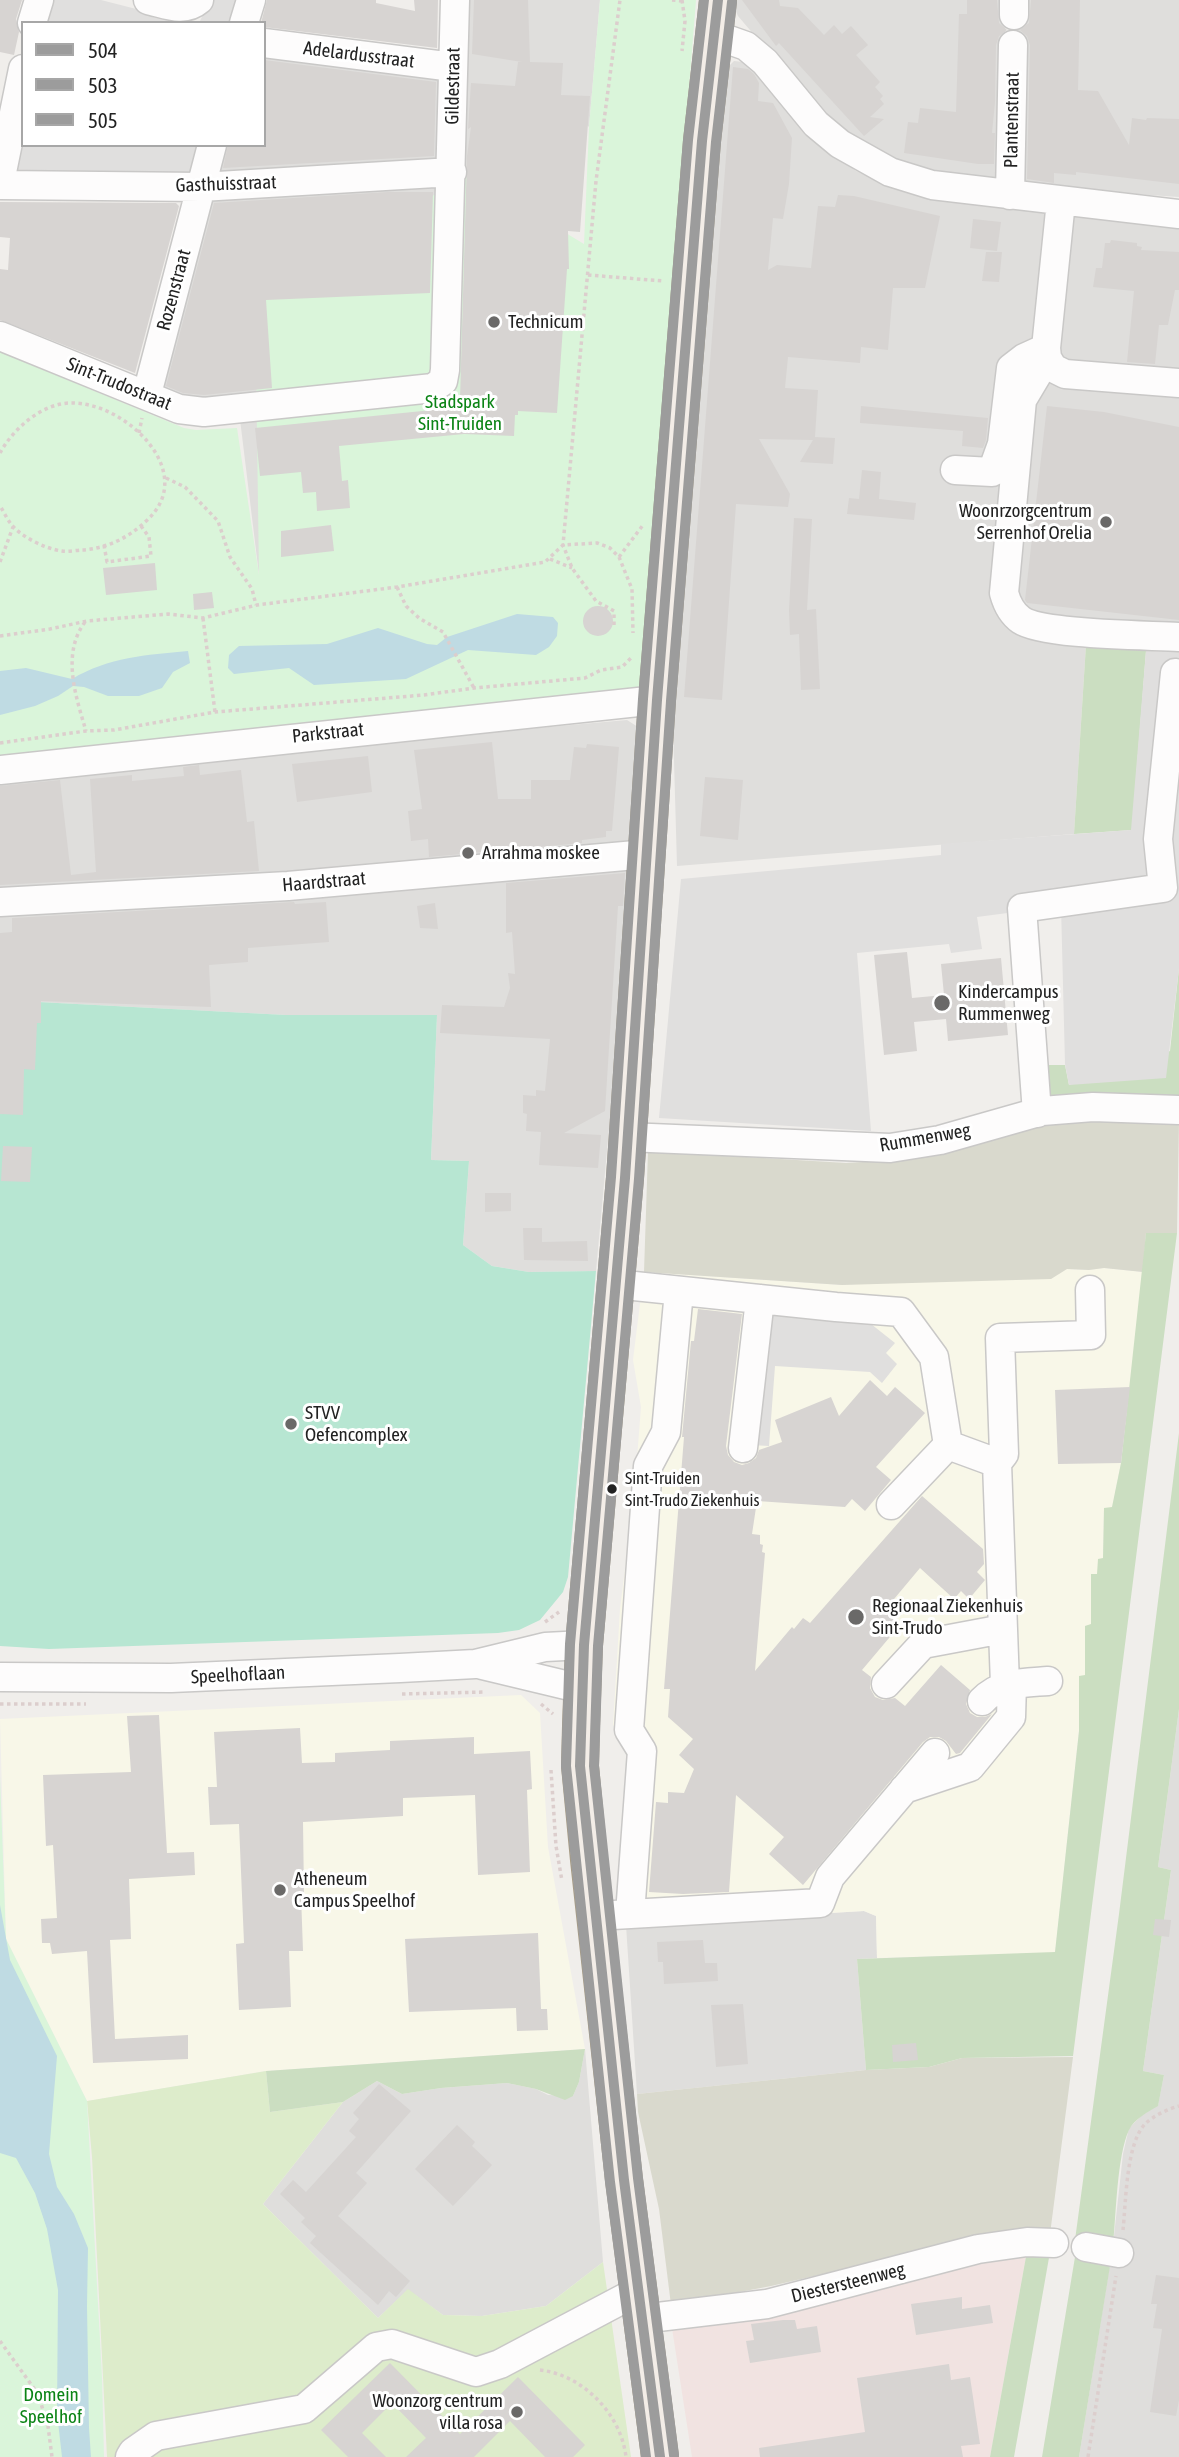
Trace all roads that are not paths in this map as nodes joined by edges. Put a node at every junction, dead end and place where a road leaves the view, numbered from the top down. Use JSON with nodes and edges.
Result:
{"nodes":[{"id":1,"x":39,"y":0,"type":"edge"},
{"id":2,"x":148,"y":0,"type":"edge"},
{"id":3,"x":199,"y":0,"type":"edge"},
{"id":4,"x":251,"y":0,"type":"edge"},
{"id":5,"x":455,"y":0,"type":"edge"},
{"id":6,"x":718,"y":0,"type":"edge"},
{"id":7,"x":33,"y":21,"type":"edge"},
{"id":8,"x":245,"y":21,"type":"edge"},
{"id":9,"x":715,"y":34,"type":"junction"},
{"id":10,"x":266,"y":43,"type":"edge"},
{"id":11,"x":1013,"y":45,"type":"dead end"},
{"id":12,"x":453,"y":67,"type":"junction"},
{"id":13,"x":21,"y":79,"type":"edge"},
{"id":14,"x":211,"y":147,"type":"edge"},
{"id":15,"x":452,"y":172,"type":"junction"},
{"id":16,"x":0,"y":183,"type":"edge"},
{"id":17,"x":201,"y":187,"type":"junction"},
{"id":18,"x":1010,"y":195,"type":"junction"},
{"id":19,"x":1061,"y":201,"type":"junction"},
{"id":20,"x":1179,"y":214,"type":"edge"},
{"id":21,"x":0,"y":336,"type":"edge"},
{"id":22,"x":1046,"y":353,"type":"junction"},
{"id":23,"x":1179,"y":383,"type":"edge"},
{"id":24,"x":147,"y":394,"type":"junction"},
{"id":25,"x":241,"y":408,"type":"joint"},
{"id":26,"x":955,"y":470,"type":"dead end"},
{"id":27,"x":1179,"y":637,"type":"edge"},
{"id":28,"x":1175,"y":673,"type":"dead end"},
{"id":29,"x":657,"y":700,"type":"junction"},
{"id":30,"x":0,"y":770,"type":"edge"},
{"id":31,"x":647,"y":854,"type":"junction"},
{"id":32,"x":0,"y":902,"type":"edge"},
{"id":33,"x":1179,"y":1110,"type":"edge"},
{"id":34,"x":1037,"y":1113,"type":"junction"},
{"id":35,"x":627,"y":1137,"type":"junction"},
{"id":36,"x":615,"y":1284,"type":"junction"},
{"id":37,"x":1090,"y":1290,"type":"dead end"},
{"id":38,"x":679,"y":1291,"type":"junction"},
{"id":39,"x":760,"y":1299,"type":"junction"},
{"id":40,"x":948,"y":1445,"type":"junction"},
{"id":41,"x":743,"y":1448,"type":"dead end"},
{"id":42,"x":997,"y":1463,"type":"junction"},
{"id":43,"x":891,"y":1505,"type":"dead end"},
{"id":44,"x":1003,"y":1629,"type":"junction"},
{"id":45,"x":584,"y":1645,"type":"junction"},
{"id":46,"x":475,"y":1664,"type":"junction"},
{"id":47,"x":0,"y":1677,"type":"edge"},
{"id":48,"x":1048,"y":1681,"type":"dead end"},
{"id":49,"x":886,"y":1684,"type":"dead end"},
{"id":50,"x":1009,"y":1685,"type":"junction"},
{"id":51,"x":582,"y":1689,"type":"junction"},
{"id":52,"x":982,"y":1701,"type":"dead end"},
{"id":53,"x":935,"y":1753,"type":"dead end"},
{"id":54,"x":904,"y":1789,"type":"junction"},
{"id":55,"x":630,"y":1913,"type":"junction"},
{"id":56,"x":596,"y":1917,"type":"junction"},
{"id":57,"x":1055,"y":2243,"type":"dead end"},
{"id":58,"x":1086,"y":2247,"type":"dead end"},
{"id":59,"x":1119,"y":2253,"type":"road end"},
{"id":60,"x":639,"y":2305,"type":"junction"},
{"id":61,"x":130,"y":2457,"type":"edge"},
{"id":62,"x":660,"y":2457,"type":"edge"}],
"edges":[{"from":1,"to":7,"type":"street"},
{"from":2,"to":3,"type":"street"},
{"from":4,"to":8,"type":"street"},
{"from":5,"to":12,"type":"street","name":"Gildestraat"},
{"from":6,"to":9,"type":"main road"},
{"from":9,"to":18,"type":"street"},
{"from":9,"to":29,"type":"main road"},
{"from":10,"to":12,"type":"street","name":"Adelardusstraat"},
{"from":11,"to":18,"type":"street","name":"Plantenstraat"},
{"from":12,"to":15,"type":"street","name":"Gildestraat"},
{"from":13,"to":16,"type":"street"},
{"from":14,"to":17,"type":"street","name":"Rozenstraat"},
{"from":15,"to":17,"type":"street","name":"Gasthuisstraat"},
{"from":15,"to":25,"type":"street","name":"Gildestraat"},
{"from":16,"to":17,"type":"street","name":"Gasthuisstraat"},
{"from":17,"to":24,"type":"street","name":"Rozenstraat"},
{"from":18,"to":19,"type":"street"},
{"from":19,"to":20,"type":"street"},
{"from":19,"to":22,"type":"street"},
{"from":21,"to":24,"type":"street","name":"Sint-Trudostraat"},
{"from":22,"to":23,"type":"street"},
{"from":22,"to":26,"type":"street"},
{"from":22,"to":27,"type":"street"},
{"from":24,"to":25,"type":"street","name":"Sint-Trudostraat"},
{"from":28,"to":34,"type":"street"},
{"from":29,"to":30,"type":"street","name":"Parkstraat"},
{"from":29,"to":31,"type":"main road"},
{"from":31,"to":32,"type":"street","name":"Haardstraat"},
{"from":31,"to":35,"type":"main road"},
{"from":33,"to":34,"type":"street","name":"Rummenweg"},
{"from":34,"to":35,"type":"street","name":"Rummenweg"},
{"from":35,"to":36,"type":"main road"},
{"from":36,"to":38,"type":"street"},
{"from":36,"to":45,"type":"main road"},
{"from":37,"to":42,"type":"street"},
{"from":38,"to":39,"type":"street"},
{"from":38,"to":55,"type":"street"},
{"from":39,"to":40,"type":"street"},
{"from":39,"to":41,"type":"street"},
{"from":40,"to":42,"type":"street"},
{"from":40,"to":43,"type":"street"},
{"from":42,"to":44,"type":"street"},
{"from":44,"to":49,"type":"street"},
{"from":44,"to":50,"type":"street"},
{"from":45,"to":46,"type":"street","name":"Speelhoflaan"},
{"from":45,"to":51,"type":"main road"},
{"from":46,"to":47,"type":"street","name":"Speelhoflaan"},
{"from":46,"to":51,"type":"street","name":"Speelhoflaan"},
{"from":48,"to":50,"type":"street"},
{"from":50,"to":52,"type":"street"},
{"from":50,"to":54,"type":"street"},
{"from":51,"to":56,"type":"main road"},
{"from":53,"to":54,"type":"street"},
{"from":54,"to":55,"type":"street"},
{"from":55,"to":56,"type":"street"},
{"from":56,"to":60,"type":"main road"},
{"from":57,"to":60,"type":"street","name":"Diestersteenweg"},
{"from":58,"to":59,"type":"street"},
{"from":60,"to":61,"type":"street"},
{"from":60,"to":62,"type":"main road"}]}
